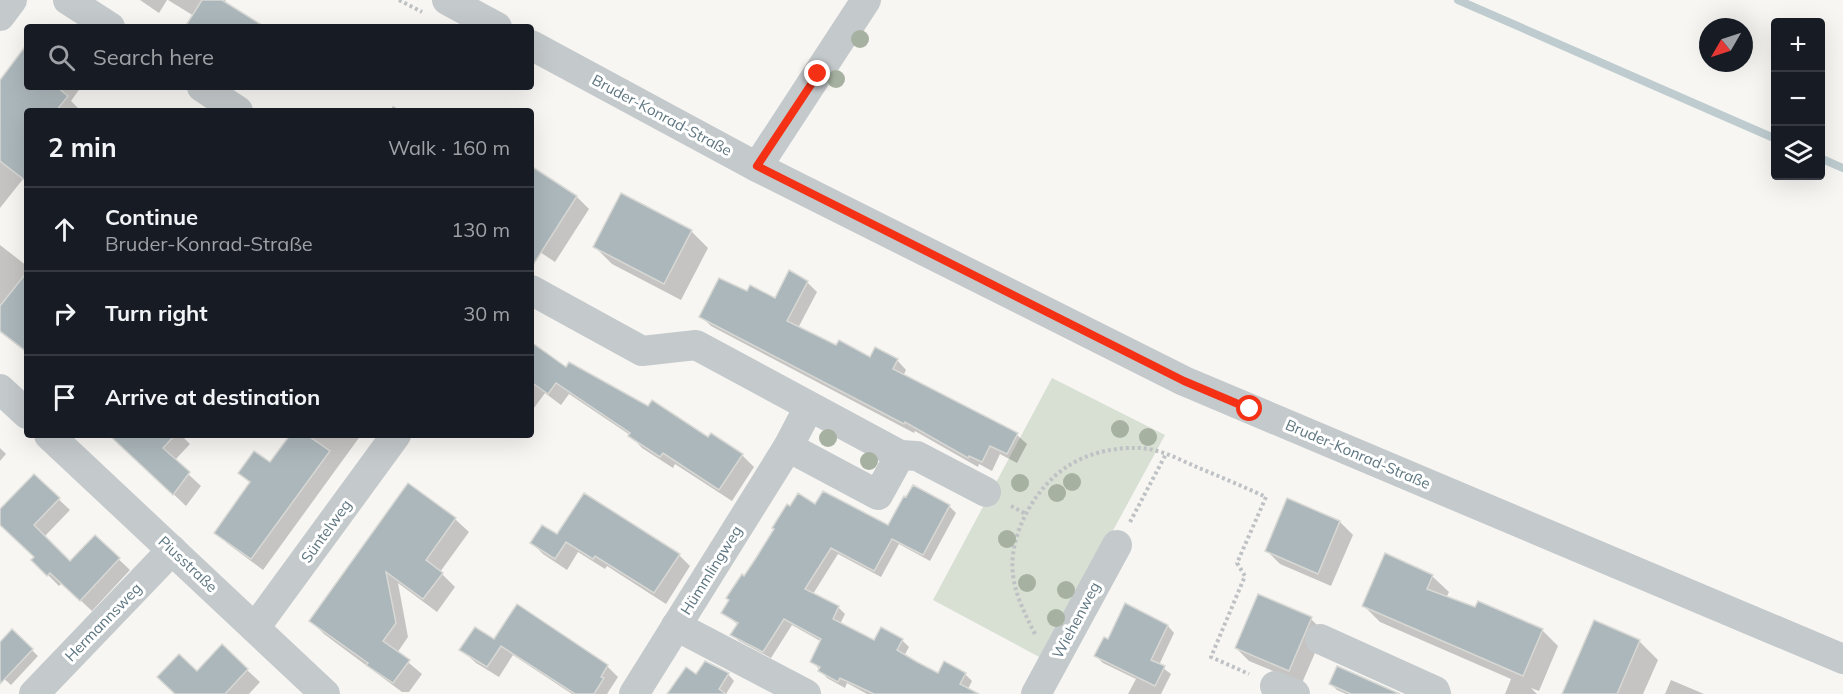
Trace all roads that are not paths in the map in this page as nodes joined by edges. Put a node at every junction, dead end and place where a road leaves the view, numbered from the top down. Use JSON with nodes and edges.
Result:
{"nodes":[{"id":1,"x":12,"y":0,"type":"edge"},
{"id":2,"x":68,"y":0,"type":"edge"},
{"id":3,"x":447,"y":0,"type":"edge"},
{"id":4,"x":866,"y":0,"type":"edge"},
{"id":5,"x":0,"y":16,"type":"edge"},
{"id":6,"x":105,"y":24,"type":"edge"},
{"id":7,"x":491,"y":24,"type":"edge"},
{"id":8,"x":534,"y":47,"type":"edge"},
{"id":9,"x":206,"y":90,"type":"edge"},
{"id":10,"x":234,"y":108,"type":"edge"},
{"id":11,"x":757,"y":166,"type":"junction"},
{"id":12,"x":534,"y":292,"type":"edge"},
{"id":13,"x":0,"y":389,"type":"edge"},
{"id":14,"x":809,"y":407,"type":"junction"},
{"id":15,"x":24,"y":411,"type":"edge"},
{"id":16,"x":52,"y":438,"type":"edge"},
{"id":17,"x":394,"y":438,"type":"edge"},
{"id":18,"x":788,"y":447,"type":"junction"},
{"id":19,"x":900,"y":455,"type":"junction"},
{"id":20,"x":986,"y":492,"type":"dead end"},
{"id":21,"x":1117,"y":545,"type":"road end"},
{"id":22,"x":172,"y":550,"type":"junction"},
{"id":23,"x":676,"y":626,"type":"junction"},
{"id":24,"x":255,"y":627,"type":"junction"},
{"id":25,"x":1320,"y":639,"type":"dead end"},
{"id":26,"x":1843,"y":659,"type":"edge"},
{"id":27,"x":34,"y":694,"type":"edge"},
{"id":28,"x":326,"y":694,"type":"edge"},
{"id":29,"x":634,"y":694,"type":"edge"},
{"id":30,"x":806,"y":694,"type":"edge"},
{"id":31,"x":1036,"y":694,"type":"edge"},
{"id":32,"x":1436,"y":694,"type":"edge"}],
"edges":[{"from":1,"to":5,"type":"street"},
{"from":2,"to":6,"type":"street"},
{"from":3,"to":7,"type":"street"},
{"from":4,"to":11,"type":"street"},
{"from":8,"to":11,"type":"street","name":"Bruder-Konrad-Straße"},
{"from":9,"to":10,"type":"street"},
{"from":11,"to":26,"type":"street","name":"Bruder-Konrad-Straße"},
{"from":12,"to":14,"type":"street"},
{"from":13,"to":15,"type":"street"},
{"from":14,"to":18,"type":"street","name":"Hümmlingweg"},
{"from":14,"to":19,"type":"street"},
{"from":16,"to":22,"type":"street","name":"Piusstraße"},
{"from":17,"to":24,"type":"street","name":"Süntelweg"},
{"from":18,"to":19,"type":"street"},
{"from":18,"to":23,"type":"street","name":"Hümmlingweg"},
{"from":19,"to":20,"type":"street"},
{"from":21,"to":31,"type":"street","name":"Wiehenweg"},
{"from":22,"to":24,"type":"street","name":"Piusstraße"},
{"from":22,"to":27,"type":"street","name":"Hermannsweg"},
{"from":23,"to":29,"type":"street","name":"Hümmlingweg"},
{"from":23,"to":30,"type":"street"},
{"from":24,"to":28,"type":"street","name":"Piusstraße"},
{"from":25,"to":32,"type":"street"}]}
